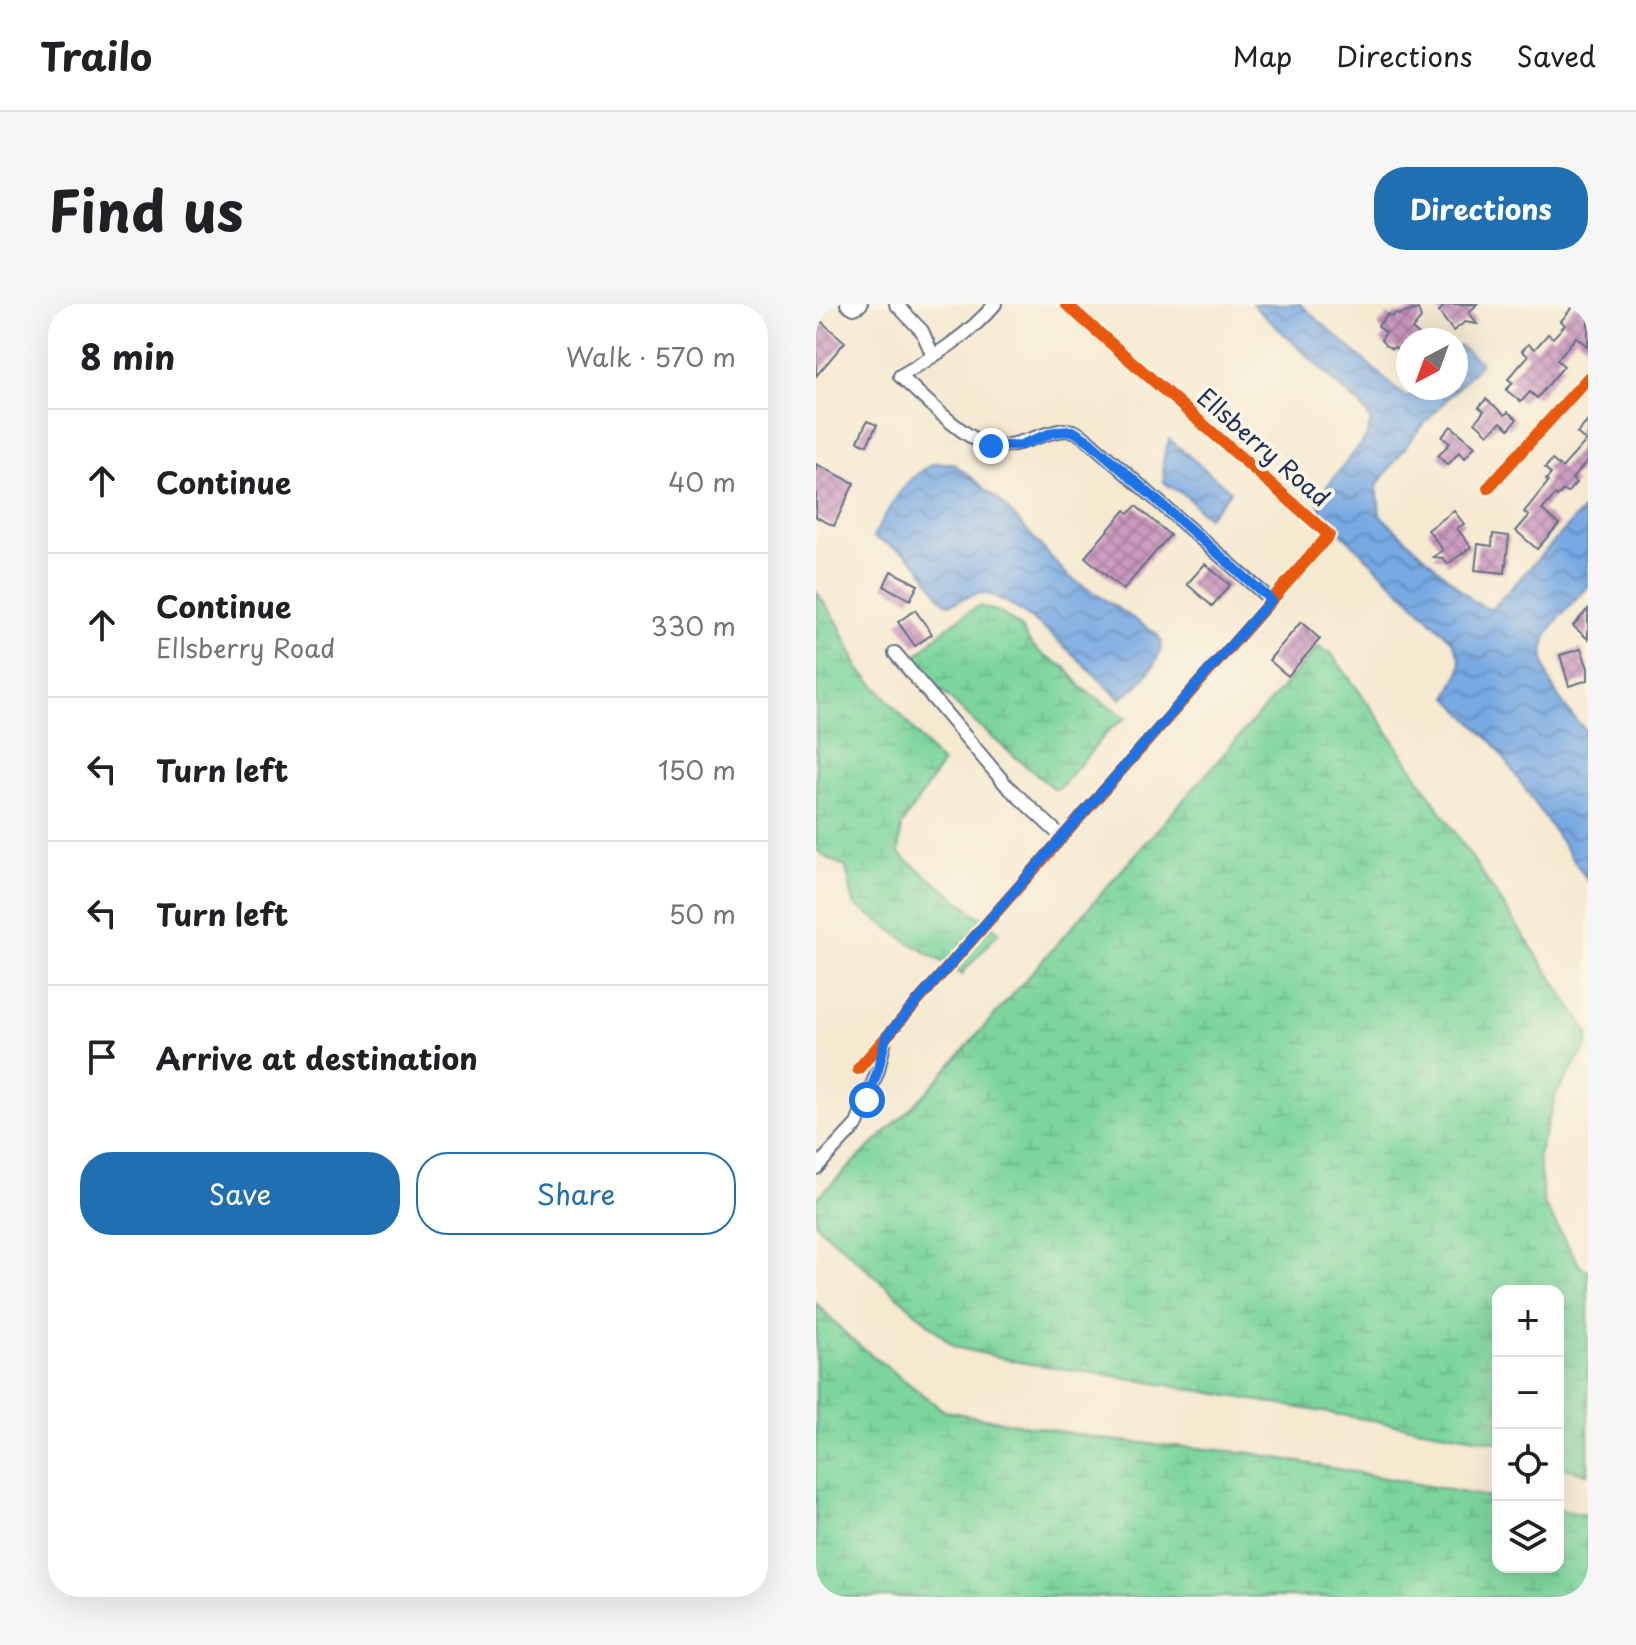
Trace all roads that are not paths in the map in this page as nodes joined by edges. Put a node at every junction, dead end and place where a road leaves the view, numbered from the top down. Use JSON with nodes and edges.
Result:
{"nodes":[{"id":1,"x":847,"y":304,"type":"edge"},
{"id":2,"x":861,"y":304,"type":"edge"},
{"id":3,"x":896,"y":304,"type":"edge"},
{"id":4,"x":995,"y":304,"type":"edge"},
{"id":5,"x":1066,"y":304,"type":"edge"},
{"id":6,"x":933,"y":356,"type":"junction"},
{"id":7,"x":1588,"y":378,"type":"edge"},
{"id":8,"x":1488,"y":488,"type":"dead end"},
{"id":9,"x":1271,"y":600,"type":"junction"},
{"id":10,"x":895,"y":653,"type":"dead end"},
{"id":11,"x":1062,"y":837,"type":"junction"},
{"id":12,"x":886,"y":1037,"type":"junction"},
{"id":13,"x":858,"y":1069,"type":"dead end"},
{"id":14,"x":816,"y":1168,"type":"edge"}],
"edges":[{"from":1,"to":2,"type":"street"},
{"from":3,"to":6,"type":"street"},
{"from":4,"to":6,"type":"street"},
{"from":5,"to":9,"type":"street","name":"Ellsberry Road"},
{"from":6,"to":9,"type":"street"},
{"from":7,"to":8,"type":"street"},
{"from":9,"to":11,"type":"street","name":"Ellsberry Road"},
{"from":10,"to":11,"type":"street"},
{"from":11,"to":12,"type":"street","name":"Ellsberry Road"},
{"from":12,"to":13,"type":"street","name":"Ellsberry Road"},
{"from":12,"to":14,"type":"street"}]}
